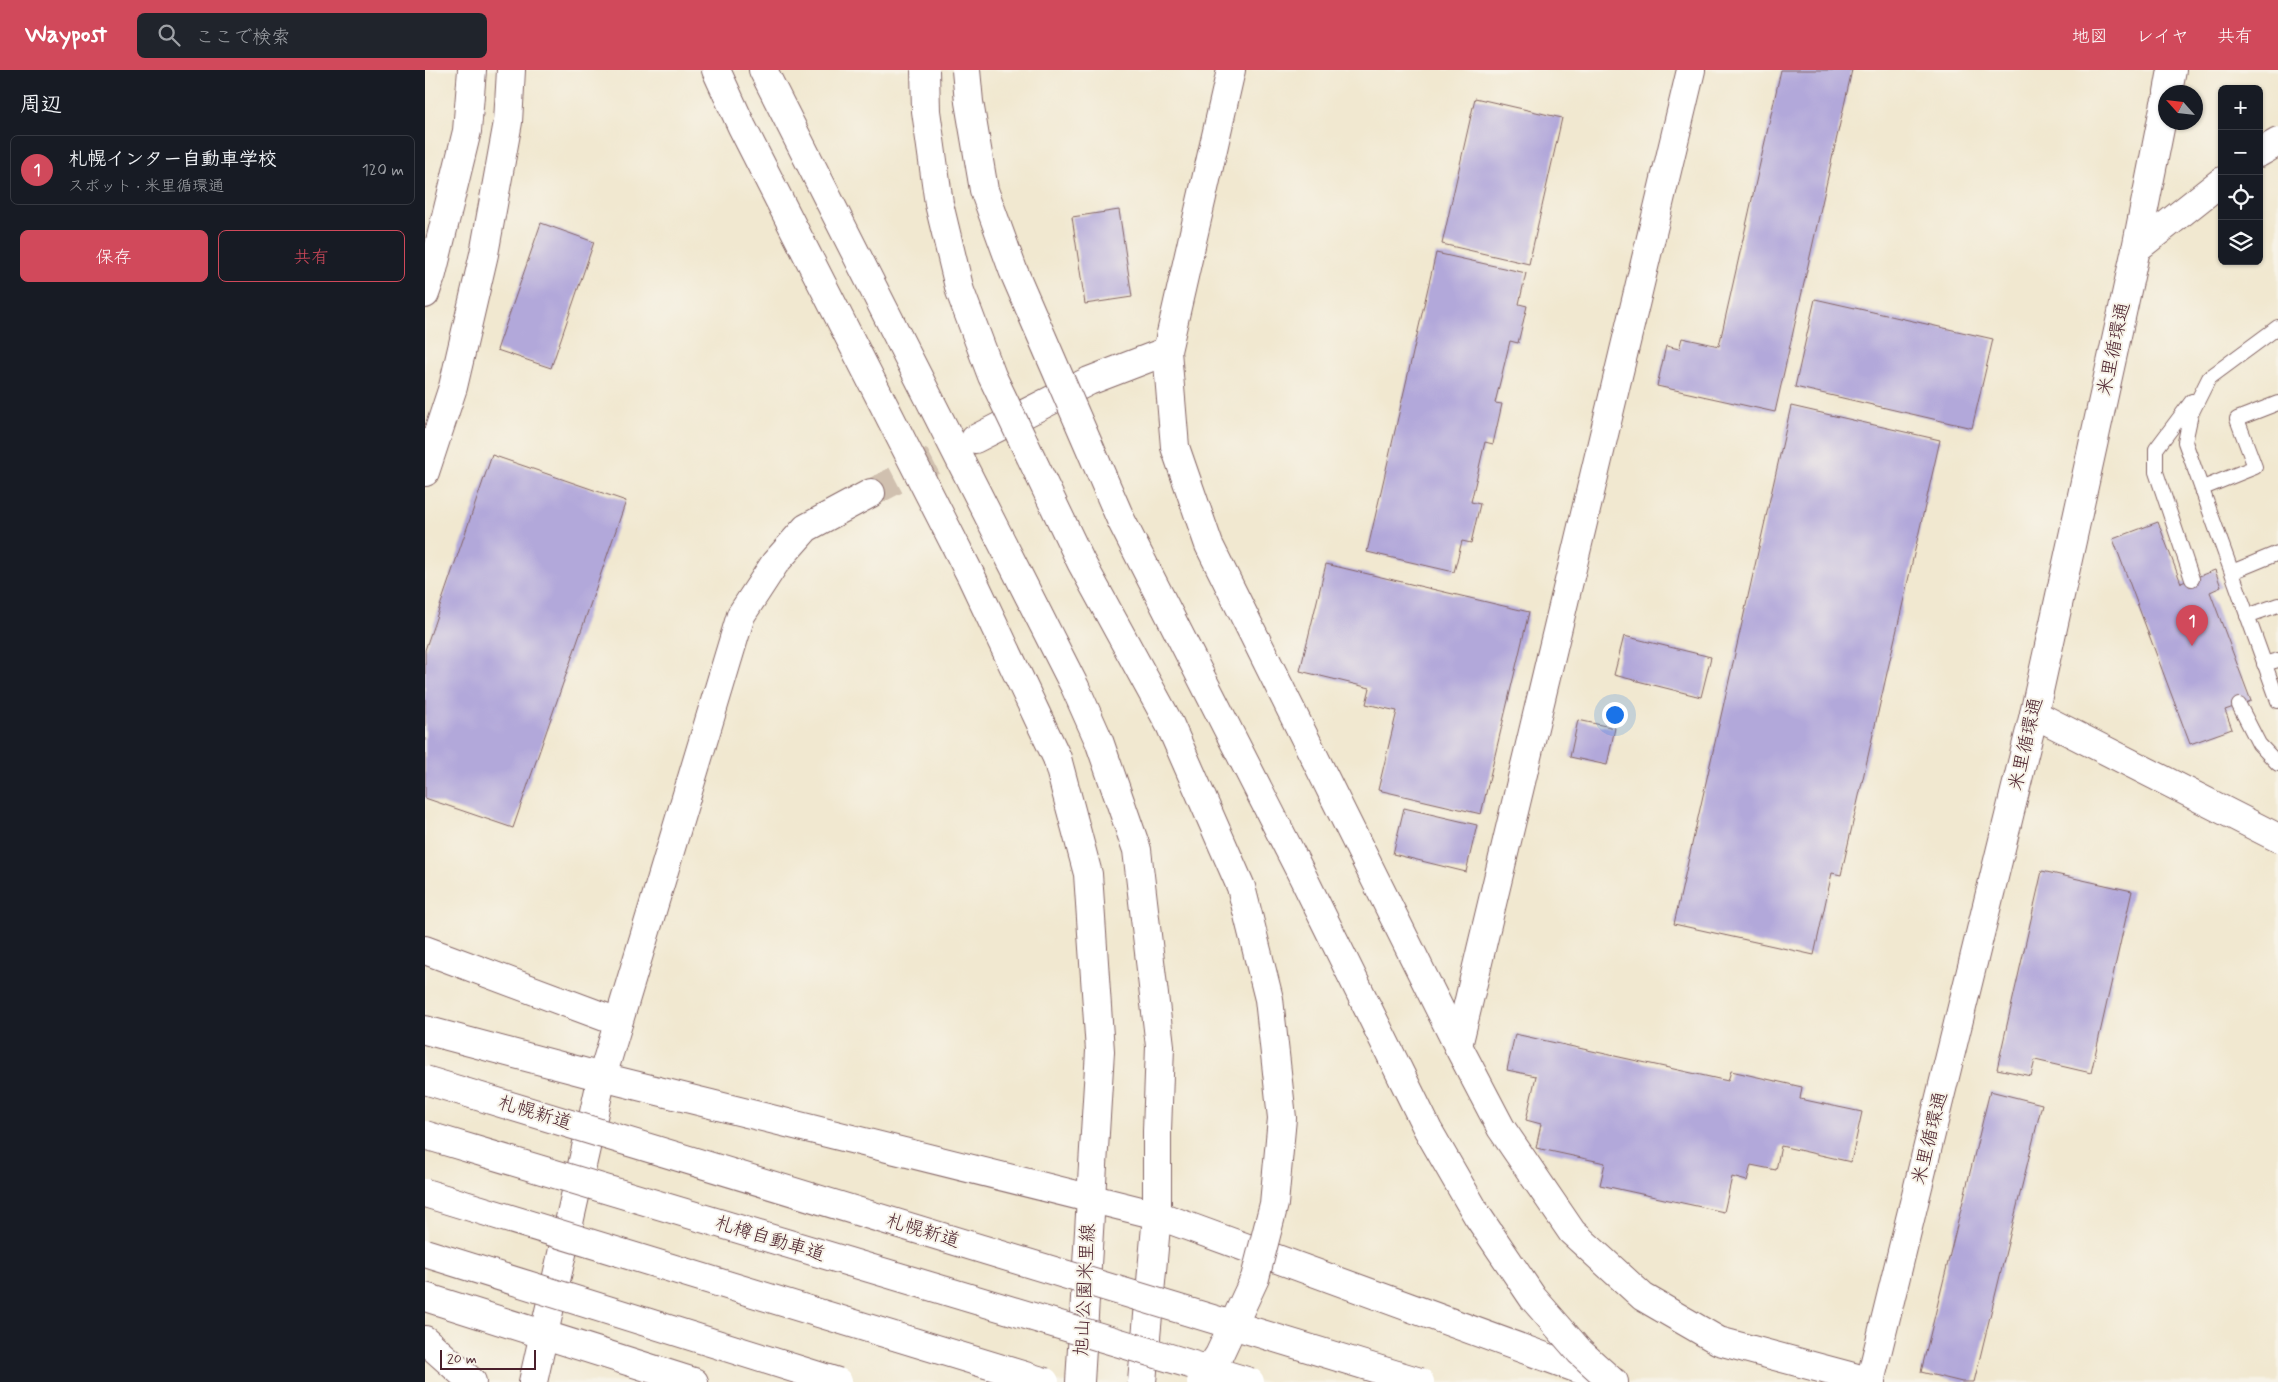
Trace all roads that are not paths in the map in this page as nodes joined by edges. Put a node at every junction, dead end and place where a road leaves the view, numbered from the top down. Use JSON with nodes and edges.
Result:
{"nodes":[{"id":1,"x":472,"y":70,"type":"edge"},
{"id":2,"x":511,"y":70,"type":"edge"},
{"id":3,"x":716,"y":70,"type":"edge"},
{"id":4,"x":763,"y":70,"type":"edge"},
{"id":5,"x":925,"y":70,"type":"edge"},
{"id":6,"x":966,"y":70,"type":"edge"},
{"id":7,"x":1231,"y":70,"type":"edge"},
{"id":8,"x":1691,"y":70,"type":"edge"},
{"id":9,"x":2172,"y":70,"type":"edge"},
{"id":10,"x":2169,"y":85,"type":"edge"},
{"id":11,"x":2160,"y":130,"type":"edge"},
{"id":12,"x":2278,"y":142,"type":"edge"},
{"id":13,"x":2263,"y":151,"type":"edge"},
{"id":14,"x":2218,"y":184,"type":"edge"},
{"id":15,"x":2136,"y":249,"type":"junction"},
{"id":16,"x":425,"y":294,"type":"edge"},
{"id":17,"x":2278,"y":328,"type":"edge"},
{"id":18,"x":1167,"y":351,"type":"junction"},
{"id":19,"x":2209,"y":378,"type":"junction"},
{"id":20,"x":2278,"y":404,"type":"edge"},
{"id":21,"x":975,"y":440,"type":"tunnel mouth"},
{"id":22,"x":425,"y":472,"type":"edge"},
{"id":23,"x":2203,"y":488,"type":"junction"},
{"id":24,"x":871,"y":492,"type":"tunnel mouth"},
{"id":25,"x":2278,"y":553,"type":"edge"},
{"id":26,"x":2232,"y":572,"type":"junction"},
{"id":27,"x":2192,"y":578,"type":"dead end"},
{"id":28,"x":2278,"y":605,"type":"edge"},
{"id":29,"x":2247,"y":616,"type":"junction"},
{"id":30,"x":2278,"y":660,"type":"edge"},
{"id":31,"x":2264,"y":664,"type":"junction"},
{"id":32,"x":2278,"y":702,"type":"edge"},
{"id":33,"x":2239,"y":705,"type":"dead end"},
{"id":34,"x":2033,"y":714,"type":"junction"},
{"id":35,"x":2278,"y":764,"type":"edge"},
{"id":36,"x":2278,"y":838,"type":"edge"},
{"id":37,"x":425,"y":950,"type":"edge"},
{"id":38,"x":618,"y":1022,"type":"junction"},
{"id":39,"x":425,"y":1030,"type":"edge"},
{"id":40,"x":1457,"y":1046,"type":"junction"},
{"id":41,"x":602,"y":1078,"type":"junction"},
{"id":42,"x":425,"y":1080,"type":"edge"},
{"id":43,"x":425,"y":1136,"type":"edge"},
{"id":44,"x":425,"y":1193,"type":"edge"},
{"id":45,"x":1091,"y":1198,"type":"junction"},
{"id":46,"x":1157,"y":1215,"type":"junction"},
{"id":47,"x":425,"y":1253,"type":"edge"},
{"id":48,"x":425,"y":1297,"type":"edge"},
{"id":49,"x":542,"y":1334,"type":"junction"},
{"id":50,"x":425,"y":1340,"type":"edge"},
{"id":51,"x":472,"y":1382,"type":"edge"},
{"id":52,"x":533,"y":1382,"type":"edge"},
{"id":53,"x":694,"y":1382,"type":"edge"},
{"id":54,"x":837,"y":1382,"type":"edge"},
{"id":55,"x":1045,"y":1382,"type":"edge"},
{"id":56,"x":1080,"y":1382,"type":"edge"},
{"id":57,"x":1142,"y":1382,"type":"edge"},
{"id":58,"x":1201,"y":1382,"type":"edge"},
{"id":59,"x":1250,"y":1382,"type":"edge"},
{"id":60,"x":1420,"y":1382,"type":"edge"},
{"id":61,"x":1614,"y":1382,"type":"edge"},
{"id":62,"x":1871,"y":1382,"type":"edge"}],
"edges":[{"from":1,"to":16,"type":"main road"},
{"from":2,"to":22,"type":"main road"},
{"from":3,"to":45,"type":"main road","name":"旭山公園米里線"},
{"from":4,"to":46,"type":"main road"},
{"from":5,"to":58,"type":"main road","bridge":true},
{"from":6,"to":61,"type":"main road","bridge":true},
{"from":7,"to":18,"type":"main road"},
{"from":8,"to":40,"type":"main road"},
{"from":9,"to":10,"type":"main road"},
{"from":11,"to":15,"type":"main road","name":"米里循環通"},
{"from":12,"to":13,"type":"main road"},
{"from":14,"to":15,"type":"main road"},
{"from":15,"to":34,"type":"main road","name":"米里循環通"},
{"from":17,"to":19,"type":"lane"},
{"from":18,"to":21,"type":"main road"},
{"from":18,"to":40,"type":"main road"},
{"from":19,"to":23,"type":"lane"},
{"from":19,"to":27,"type":"lane"},
{"from":20,"to":23,"type":"lane"},
{"from":23,"to":26,"type":"lane"},
{"from":24,"to":38,"type":"main road"},
{"from":25,"to":26,"type":"lane"},
{"from":26,"to":29,"type":"lane"},
{"from":28,"to":29,"type":"lane"},
{"from":29,"to":31,"type":"lane"},
{"from":30,"to":31,"type":"lane"},
{"from":31,"to":32,"type":"lane"},
{"from":33,"to":35,"type":"lane"},
{"from":34,"to":36,"type":"main road"},
{"from":34,"to":62,"type":"main road","name":"米里循環通"},
{"from":37,"to":38,"type":"main road"},
{"from":38,"to":41,"type":"main road"},
{"from":39,"to":41,"type":"main road"},
{"from":40,"to":62,"type":"main road"},
{"from":41,"to":45,"type":"main road"},
{"from":41,"to":49,"type":"main road"},
{"from":42,"to":60,"type":"main road","name":"札幌新道","bridge":true},
{"from":43,"to":59,"type":"main road","name":"札樽自動車道","bridge":true},
{"from":44,"to":55,"type":"main road","bridge":true},
{"from":45,"to":46,"type":"main road"},
{"from":45,"to":56,"type":"main road","name":"旭山公園米里線"},
{"from":46,"to":57,"type":"main road"},
{"from":46,"to":61,"type":"main road"},
{"from":47,"to":54,"type":"main road","bridge":true},
{"from":48,"to":49,"type":"main road"},
{"from":49,"to":52,"type":"main road"},
{"from":49,"to":53,"type":"main road"},
{"from":50,"to":51,"type":"main road"}]}
